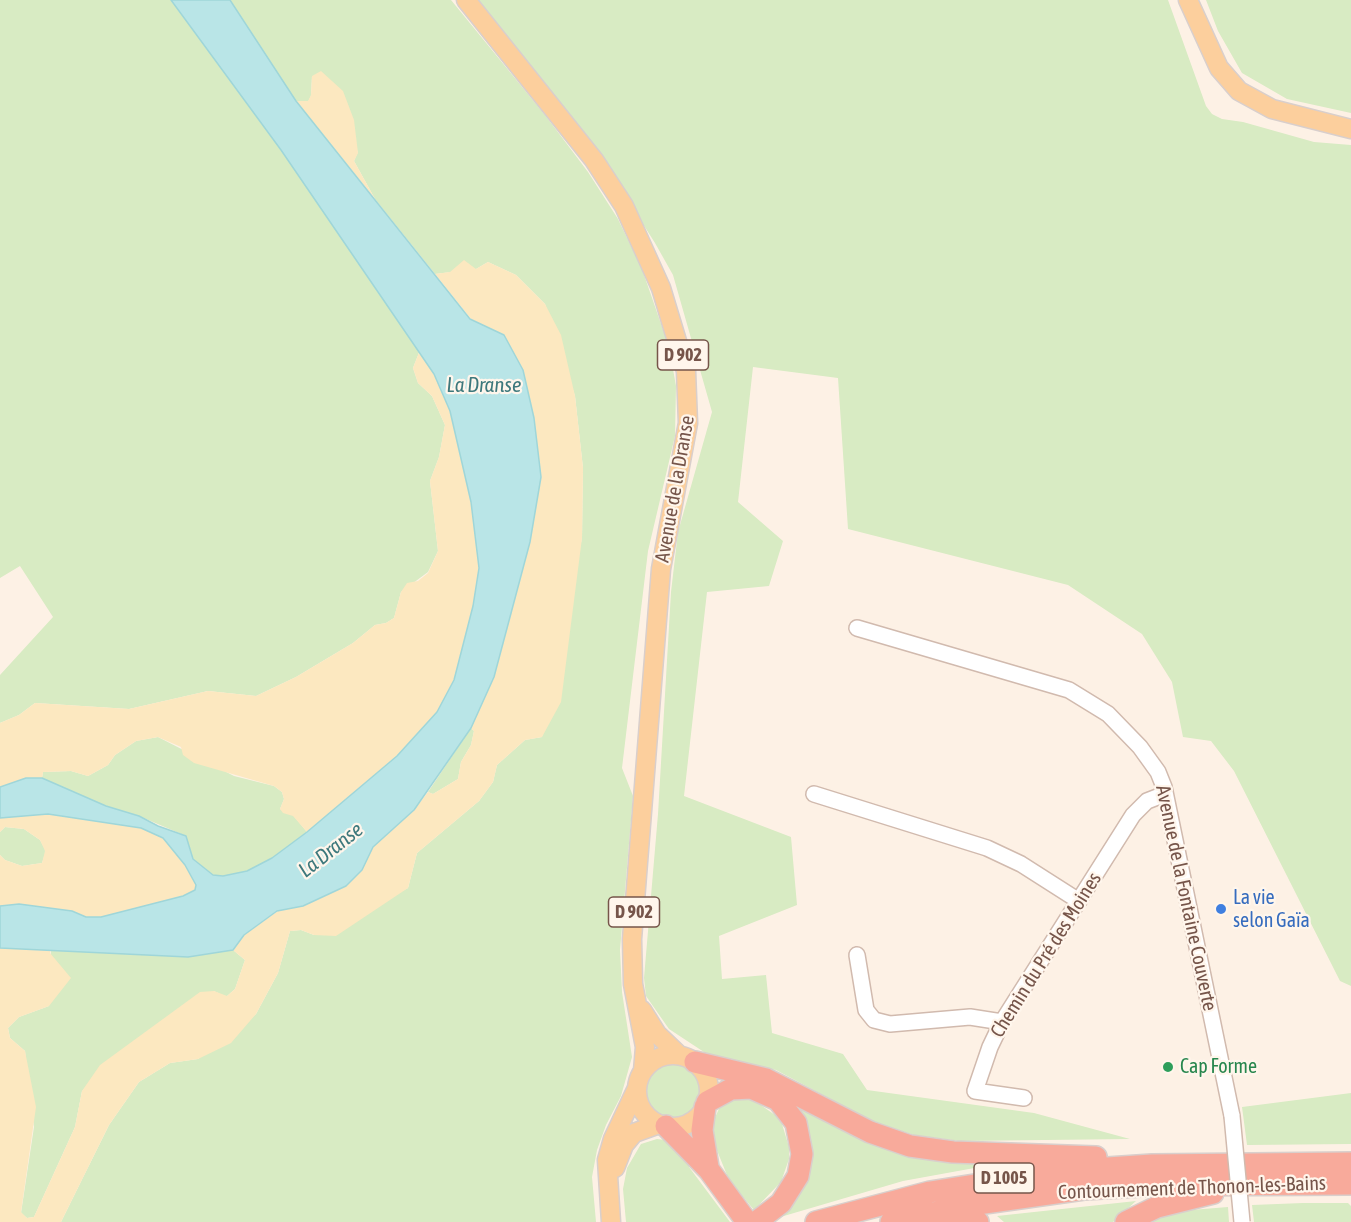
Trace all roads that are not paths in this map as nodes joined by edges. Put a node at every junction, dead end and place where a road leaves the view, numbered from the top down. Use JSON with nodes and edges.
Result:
{"nodes":[{"id":1,"x":466,"y":0,"type":"edge"},
{"id":2,"x":1188,"y":0,"type":"edge"},
{"id":3,"x":1351,"y":129,"type":"edge"},
{"id":4,"x":857,"y":628,"type":"dead end"},
{"id":5,"x":814,"y":794,"type":"dead end"},
{"id":6,"x":1165,"y":794,"type":"junction"},
{"id":7,"x":1078,"y":901,"type":"junction"},
{"id":8,"x":857,"y":955,"type":"dead end"},
{"id":9,"x":639,"y":1005,"type":"junction"},
{"id":10,"x":1002,"y":1022,"type":"junction"},
{"id":11,"x":687,"y":1059,"type":"junction"},
{"id":12,"x":640,"y":1080,"type":"junction"},
{"id":13,"x":1024,"y":1098,"type":"dead end"},
{"id":14,"x":706,"y":1105,"type":"junction"},
{"id":15,"x":663,"y":1125,"type":"junction"},
{"id":16,"x":1351,"y":1163,"type":"edge"},
{"id":17,"x":1197,"y":1164,"type":"junction"},
{"id":18,"x":709,"y":1170,"type":"junction"},
{"id":19,"x":1253,"y":1184,"type":"junction"},
{"id":20,"x":1351,"y":1184,"type":"edge"},
{"id":21,"x":607,"y":1189,"type":"junction"},
{"id":22,"x":742,"y":1217,"type":"edge"},
{"id":23,"x":893,"y":1221,"type":"edge"},
{"id":24,"x":611,"y":1222,"type":"edge"},
{"id":25,"x":756,"y":1222,"type":"edge"},
{"id":26,"x":816,"y":1222,"type":"edge"},
{"id":27,"x":978,"y":1222,"type":"edge"},
{"id":28,"x":1126,"y":1222,"type":"edge"},
{"id":29,"x":1242,"y":1222,"type":"edge"}],
"edges":[{"from":1,"to":9,"type":"main road","name":"Avenue de la Dranse","number":"D 902"},
{"from":2,"to":3,"type":"main road"},
{"from":4,"to":6,"type":"street","name":"Avenue de la Fontaine Couverte"},
{"from":5,"to":7,"type":"street"},
{"from":6,"to":7,"type":"street","name":"Chemin du Pré des Moines"},
{"from":6,"to":29,"type":"street","name":"Avenue de la Fontaine Couverte","bridge":true},
{"from":7,"to":10,"type":"street","name":"Chemin du Pré des Moines"},
{"from":8,"to":10,"type":"street"},
{"from":9,"to":11,"type":"main road","name":"Avenue de la Dranse","number":"D 902"},
{"from":9,"to":12,"type":"main road","name":"Avenue de la Dranse","number":"D 902"},
{"from":10,"to":13,"type":"street","name":"Chemin du Pré des Moines"},
{"from":11,"to":12,"type":"main road"},
{"from":11,"to":14,"type":"main road"},
{"from":11,"to":17,"type":"highway"},
{"from":12,"to":15,"type":"main road"},
{"from":12,"to":21,"type":"main road","name":"Avenue de la Dranse","number":"D 902"},
{"from":14,"to":15,"type":"main road"},
{"from":14,"to":18,"type":"highway"},
{"from":14,"to":25,"type":"highway"},
{"from":15,"to":18,"type":"highway"},
{"from":15,"to":21,"type":"main road"},
{"from":16,"to":17,"type":"highway","name":"Contournement de Thonon-les-Bains","number":"D 1005"},
{"from":17,"to":26,"type":"highway","name":"Contournement de Thonon-les-Bains","number":"D 1005"},
{"from":18,"to":22,"type":"highway"},
{"from":19,"to":20,"type":"highway","name":"Contournement de Thonon-les-Bains","number":"D 1005"},
{"from":19,"to":23,"type":"highway","name":"Contournement de Thonon-les-Bains","number":"D 1005"},
{"from":19,"to":28,"type":"highway"},
{"from":21,"to":24,"type":"main road","name":"Avenue de la Dranse","number":"D 902"},
{"from":23,"to":27,"type":"highway"}]}
